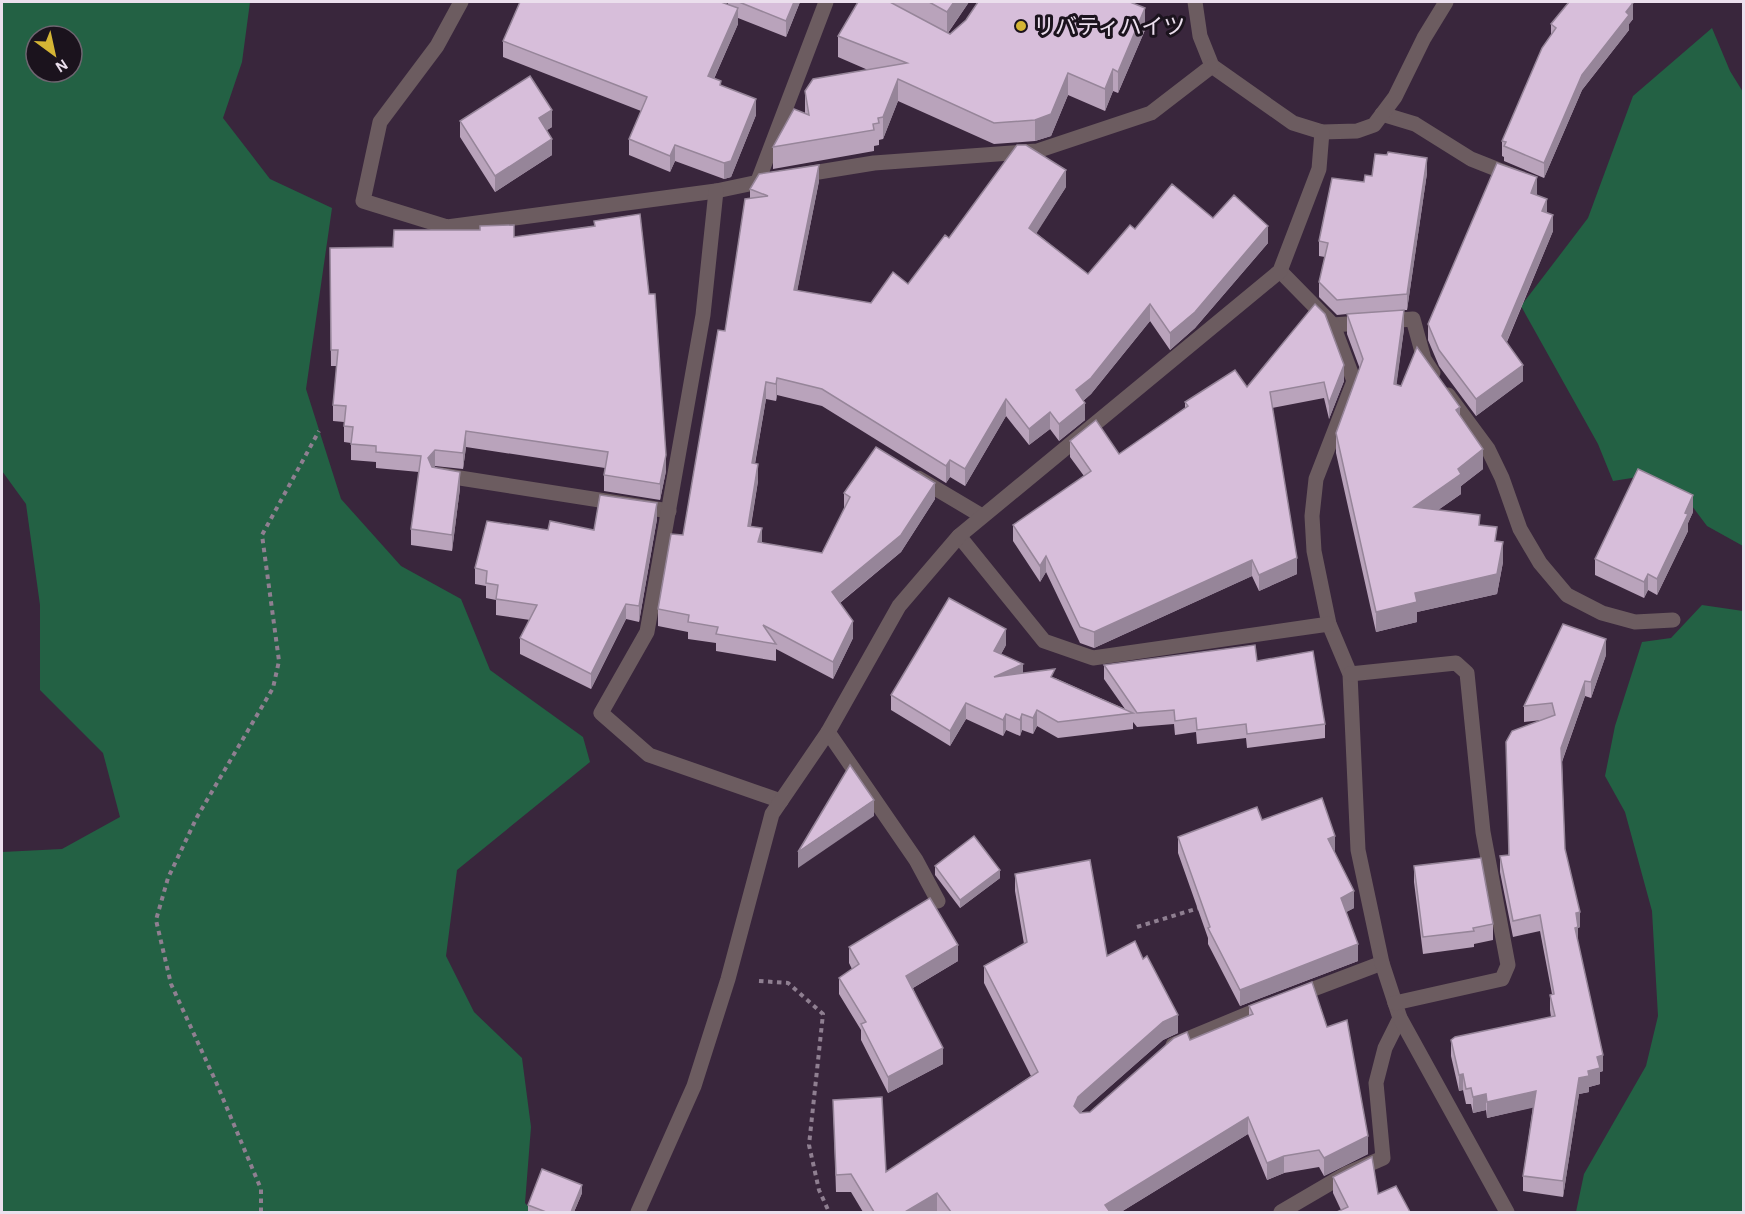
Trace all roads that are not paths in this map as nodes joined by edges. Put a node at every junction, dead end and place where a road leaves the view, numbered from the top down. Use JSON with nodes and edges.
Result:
{"nodes":[{"id":1,"x":461,"y":2,"type":"edge"},
{"id":2,"x":826,"y":2,"type":"edge"},
{"id":3,"x":1195,"y":2,"type":"edge"},
{"id":4,"x":1446,"y":2,"type":"edge"},
{"id":5,"x":1212,"y":66,"type":"junction"},
{"id":6,"x":1382,"y":114,"type":"junction"},
{"id":7,"x":1323,"y":132,"type":"junction"},
{"id":8,"x":1525,"y":180,"type":"edge"},
{"id":9,"x":758,"y":182,"type":"junction"},
{"id":10,"x":716,"y":191,"type":"junction"},
{"id":11,"x":1280,"y":271,"type":"junction"},
{"id":12,"x":1333,"y":325,"type":"junction"},
{"id":13,"x":903,"y":469,"type":"edge"},
{"id":14,"x":438,"y":475,"type":"edge"},
{"id":15,"x":669,"y":511,"type":"junction"},
{"id":16,"x":982,"y":516,"type":"junction"},
{"id":17,"x":958,"y":536,"type":"junction"},
{"id":18,"x":1673,"y":620,"type":"dead end"},
{"id":19,"x":1329,"y":624,"type":"junction"},
{"id":20,"x":1350,"y":674,"type":"junction"},
{"id":21,"x":828,"y":732,"type":"junction"},
{"id":22,"x":781,"y":801,"type":"junction"},
{"id":23,"x":938,"y":901,"type":"dead end"},
{"id":24,"x":1382,"y":963,"type":"junction"},
{"id":25,"x":1397,"y":1010,"type":"junction"},
{"id":26,"x":1160,"y":1055,"type":"edge"},
{"id":27,"x":638,"y":1212,"type":"edge"},
{"id":28,"x":1281,"y":1212,"type":"edge"},
{"id":29,"x":1507,"y":1212,"type":"edge"}],
"edges":[{"from":1,"to":10,"type":"street"},
{"from":2,"to":9,"type":"street"},
{"from":3,"to":5,"type":"street"},
{"from":4,"to":6,"type":"street"},
{"from":5,"to":7,"type":"street"},
{"from":5,"to":9,"type":"street"},
{"from":6,"to":7,"type":"street"},
{"from":6,"to":8,"type":"street"},
{"from":7,"to":11,"type":"street"},
{"from":9,"to":10,"type":"street"},
{"from":10,"to":15,"type":"street"},
{"from":11,"to":12,"type":"street"},
{"from":11,"to":16,"type":"street"},
{"from":12,"to":18,"type":"street"},
{"from":12,"to":19,"type":"street"},
{"from":13,"to":16,"type":"street"},
{"from":14,"to":15,"type":"street"},
{"from":15,"to":22,"type":"street"},
{"from":16,"to":17,"type":"street"},
{"from":17,"to":19,"type":"street"},
{"from":17,"to":21,"type":"street"},
{"from":19,"to":20,"type":"street"},
{"from":20,"to":24,"type":"street"},
{"from":20,"to":25,"type":"street"},
{"from":21,"to":22,"type":"street"},
{"from":21,"to":23,"type":"street"},
{"from":22,"to":27,"type":"street"},
{"from":24,"to":25,"type":"street"},
{"from":24,"to":26,"type":"street"},
{"from":25,"to":28,"type":"street"},
{"from":25,"to":29,"type":"street"}]}
